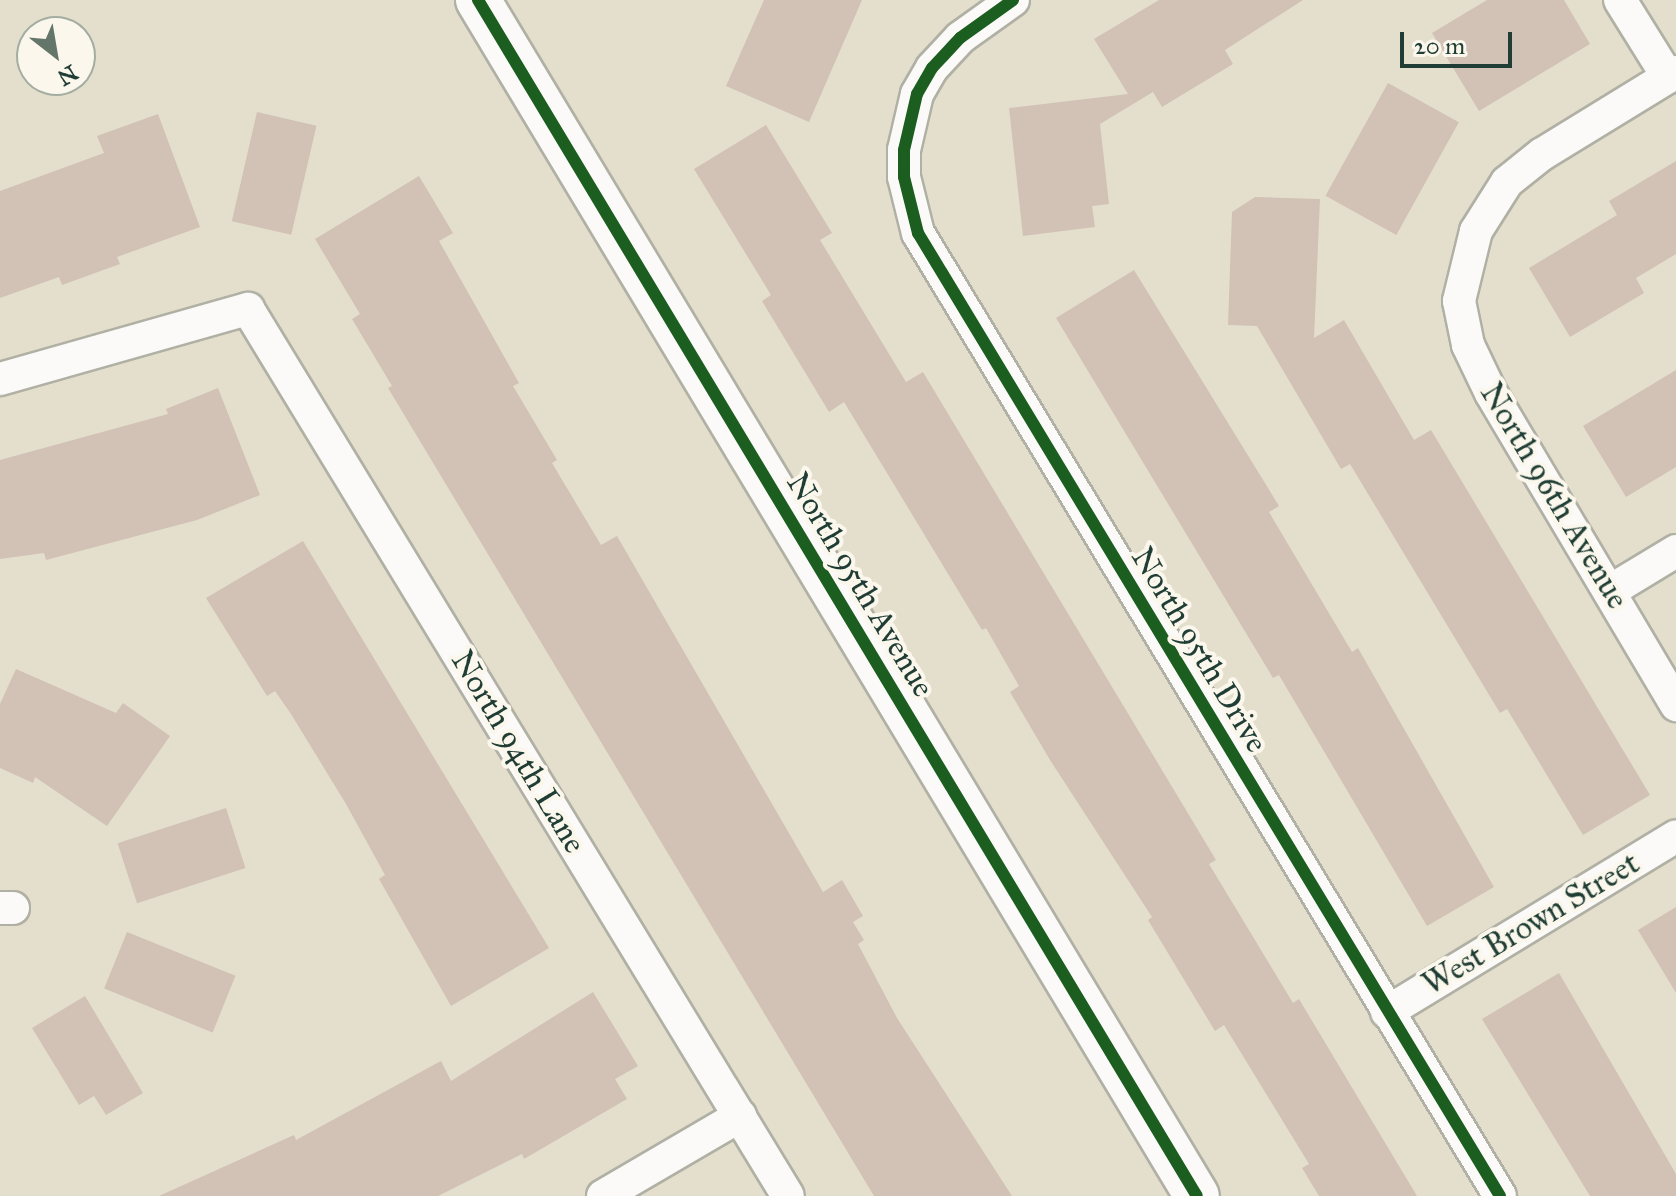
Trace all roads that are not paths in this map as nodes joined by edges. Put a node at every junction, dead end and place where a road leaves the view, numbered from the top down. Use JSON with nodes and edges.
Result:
{"nodes":[{"id":1,"x":478,"y":0,"type":"edge"},
{"id":2,"x":1013,"y":0,"type":"edge"},
{"id":3,"x":1620,"y":0,"type":"edge"},
{"id":4,"x":1672,"y":74,"type":"edge"},
{"id":5,"x":0,"y":379,"type":"edge"},
{"id":6,"x":1676,"y":551,"type":"edge"},
{"id":7,"x":1610,"y":591,"type":"junction"},
{"id":8,"x":1676,"y":705,"type":"edge"},
{"id":9,"x":1676,"y":836,"type":"edge"},
{"id":10,"x":1387,"y":1012,"type":"junction"},
{"id":11,"x":740,"y":1116,"type":"junction"},
{"id":12,"x":603,"y":1196,"type":"edge"},
{"id":13,"x":788,"y":1196,"type":"edge"},
{"id":14,"x":1197,"y":1196,"type":"edge"},
{"id":15,"x":1500,"y":1196,"type":"edge"}],
"edges":[{"from":1,"to":14,"type":"street","name":"North 95th Avenue"},
{"from":2,"to":10,"type":"street","name":"North 95th Drive"},
{"from":3,"to":4,"type":"street"},
{"from":4,"to":7,"type":"street","name":"North 96th Avenue"},
{"from":5,"to":11,"type":"street","name":"North 94th Lane"},
{"from":6,"to":7,"type":"street"},
{"from":7,"to":8,"type":"street","name":"North 96th Avenue"},
{"from":9,"to":10,"type":"street","name":"West Brown Street"},
{"from":10,"to":15,"type":"street","name":"North 95th Drive"},
{"from":11,"to":12,"type":"street"},
{"from":11,"to":13,"type":"street","name":"North 94th Lane"}]}
